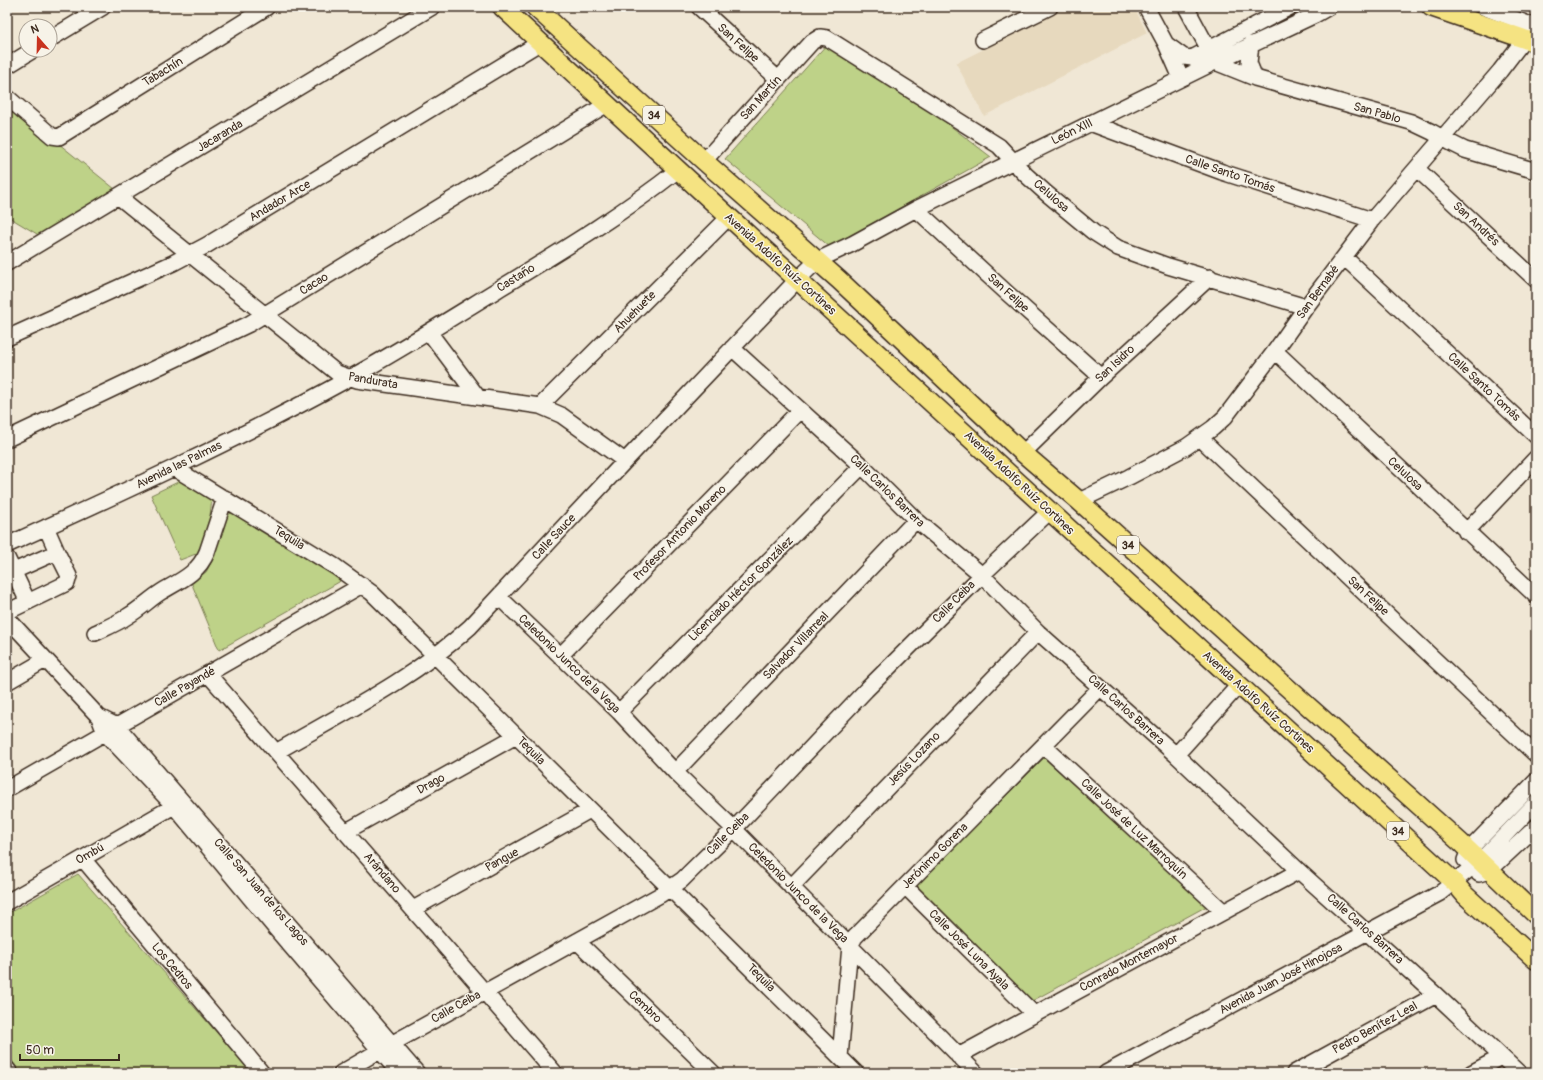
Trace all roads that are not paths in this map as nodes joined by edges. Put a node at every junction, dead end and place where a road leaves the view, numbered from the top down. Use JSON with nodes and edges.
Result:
{"nodes":[{"id":1,"x":103,"y":7,"type":"edge"},
{"id":2,"x":267,"y":7,"type":"edge"},
{"id":3,"x":432,"y":7,"type":"edge"},
{"id":4,"x":502,"y":7,"type":"edge"},
{"id":5,"x":535,"y":7,"type":"edge"},
{"id":6,"x":699,"y":7,"type":"edge"},
{"id":7,"x":1050,"y":7,"type":"edge"},
{"id":8,"x":1146,"y":7,"type":"edge"},
{"id":9,"x":1186,"y":7,"type":"edge"},
{"id":10,"x":1290,"y":7,"type":"edge"},
{"id":11,"x":1329,"y":7,"type":"edge"},
{"id":12,"x":1431,"y":7,"type":"edge"},
{"id":13,"x":1483,"y":7,"type":"edge"},
{"id":14,"x":1512,"y":7,"type":"edge"},
{"id":15,"x":1534,"y":29,"type":"edge"},
{"id":16,"x":58,"y":35,"type":"edge"},
{"id":17,"x":820,"y":37,"type":"joint"},
{"id":18,"x":983,"y":40,"type":"dead end"},
{"id":19,"x":541,"y":42,"type":"junction"},
{"id":20,"x":1166,"y":44,"type":"junction"},
{"id":21,"x":1251,"y":44,"type":"junction"},
{"id":22,"x":1212,"y":56,"type":"junction"},
{"id":23,"x":20,"y":58,"type":"edge"},
{"id":24,"x":7,"y":66,"type":"edge"},
{"id":25,"x":1181,"y":78,"type":"junction"},
{"id":26,"x":1255,"y":78,"type":"junction"},
{"id":27,"x":778,"y":79,"type":"junction"},
{"id":28,"x":7,"y":97,"type":"edge"},
{"id":29,"x":607,"y":104,"type":"junction"},
{"id":30,"x":1090,"y":124,"type":"junction"},
{"id":31,"x":1442,"y":138,"type":"junction"},
{"id":32,"x":1013,"y":160,"type":"junction"},
{"id":33,"x":704,"y":161,"type":"junction"},
{"id":34,"x":1417,"y":169,"type":"junction"},
{"id":35,"x":678,"y":170,"type":"junction"},
{"id":36,"x":1536,"y":171,"type":"edge"},
{"id":37,"x":119,"y":197,"type":"junction"},
{"id":38,"x":916,"y":209,"type":"junction"},
{"id":39,"x":729,"y":217,"type":"junction"},
{"id":40,"x":1372,"y":220,"type":"junction"},
{"id":41,"x":189,"y":254,"type":"junction"},
{"id":42,"x":1344,"y":257,"type":"junction"},
{"id":43,"x":818,"y":260,"type":"junction"},
{"id":44,"x":7,"y":263,"type":"edge"},
{"id":45,"x":1210,"y":277,"type":"junction"},
{"id":46,"x":797,"y":280,"type":"junction"},
{"id":47,"x":1536,"y":280,"type":"edge"},
{"id":48,"x":1306,"y":307,"type":"junction"},
{"id":49,"x":266,"y":314,"type":"junction"},
{"id":50,"x":429,"y":332,"type":"junction"},
{"id":51,"x":7,"y":338,"type":"edge"},
{"id":52,"x":732,"y":348,"type":"junction"},
{"id":53,"x":1276,"y":351,"type":"junction"},
{"id":54,"x":1101,"y":376,"type":"junction"},
{"id":55,"x":349,"y":378,"type":"junction"},
{"id":56,"x":477,"y":396,"type":"junction"},
{"id":57,"x":540,"y":406,"type":"junction"},
{"id":58,"x":800,"y":410,"type":"junction"},
{"id":59,"x":1536,"y":436,"type":"edge"},
{"id":60,"x":1200,"y":438,"type":"junction"},
{"id":61,"x":7,"y":439,"type":"edge"},
{"id":62,"x":1023,"y":453,"type":"junction"},
{"id":63,"x":1536,"y":458,"type":"edge"},
{"id":64,"x":624,"y":461,"type":"junction"},
{"id":65,"x":862,"y":466,"type":"junction"},
{"id":66,"x":174,"y":468,"type":"junction"},
{"id":67,"x":225,"y":498,"type":"junction"},
{"id":68,"x":1079,"y":501,"type":"junction"},
{"id":69,"x":1050,"y":511,"type":"junction"},
{"id":70,"x":916,"y":520,"type":"junction"},
{"id":71,"x":46,"y":527,"type":"junction"},
{"id":72,"x":1466,"y":532,"type":"junction"},
{"id":73,"x":9,"y":539,"type":"edge"},
{"id":74,"x":57,"y":552,"type":"junction"},
{"id":75,"x":7,"y":558,"type":"edge"},
{"id":76,"x":14,"y":571,"type":"junction"},
{"id":77,"x":982,"y":575,"type":"junction"},
{"id":78,"x":362,"y":585,"type":"junction"},
{"id":79,"x":1536,"y":596,"type":"edge"},
{"id":80,"x":499,"y":597,"type":"junction"},
{"id":81,"x":28,"y":602,"type":"junction"},
{"id":82,"x":7,"y":612,"type":"edge"},
{"id":83,"x":7,"y":618,"type":"edge"},
{"id":84,"x":1038,"y":632,"type":"junction"},
{"id":85,"x":95,"y":633,"type":"dead end"},
{"id":86,"x":435,"y":656,"type":"junction"},
{"id":87,"x":560,"y":656,"type":"junction"},
{"id":88,"x":45,"y":660,"type":"junction"},
{"id":89,"x":208,"y":674,"type":"junction"},
{"id":90,"x":7,"y":682,"type":"edge"},
{"id":91,"x":1239,"y":685,"type":"junction"},
{"id":92,"x":1100,"y":688,"type":"junction"},
{"id":93,"x":619,"y":712,"type":"junction"},
{"id":94,"x":111,"y":729,"type":"junction"},
{"id":95,"x":516,"y":736,"type":"junction"},
{"id":96,"x":1044,"y":746,"type":"junction"},
{"id":97,"x":276,"y":752,"type":"junction"},
{"id":98,"x":1176,"y":755,"type":"junction"},
{"id":99,"x":1536,"y":755,"type":"edge"},
{"id":100,"x":675,"y":772,"type":"junction"},
{"id":101,"x":1536,"y":781,"type":"edge"},
{"id":102,"x":7,"y":789,"type":"edge"},
{"id":103,"x":1536,"y":803,"type":"edge"},
{"id":104,"x":174,"y":806,"type":"junction"},
{"id":105,"x":590,"y":810,"type":"junction"},
{"id":106,"x":1536,"y":826,"type":"edge"},
{"id":107,"x":734,"y":829,"type":"junction"},
{"id":108,"x":346,"y":832,"type":"junction"},
{"id":109,"x":83,"y":859,"type":"junction"},
{"id":110,"x":1479,"y":861,"type":"junction"},
{"id":111,"x":1299,"y":871,"type":"junction"},
{"id":112,"x":1454,"y":882,"type":"junction"},
{"id":113,"x":905,"y":886,"type":"junction"},
{"id":114,"x":791,"y":887,"type":"junction"},
{"id":115,"x":671,"y":888,"type":"junction"},
{"id":116,"x":7,"y":902,"type":"edge"},
{"id":117,"x":413,"y":909,"type":"junction"},
{"id":118,"x":1224,"y":912,"type":"junction"},
{"id":119,"x":1536,"y":915,"type":"edge"},
{"id":120,"x":1369,"y":933,"type":"junction"},
{"id":121,"x":577,"y":941,"type":"junction"},
{"id":122,"x":850,"y":946,"type":"junction"},
{"id":123,"x":1536,"y":960,"type":"edge"},
{"id":124,"x":484,"y":992,"type":"junction"},
{"id":125,"x":1436,"y":995,"type":"junction"},
{"id":126,"x":1034,"y":1014,"type":"junction"},
{"id":127,"x":386,"y":1047,"type":"junction"},
{"id":128,"x":958,"y":1056,"type":"junction"},
{"id":129,"x":840,"y":1057,"type":"junction"},
{"id":130,"x":1501,"y":1057,"type":"junction"},
{"id":131,"x":7,"y":1069,"type":"edge"},
{"id":132,"x":10,"y":1073,"type":"edge"},
{"id":133,"x":262,"y":1073,"type":"edge"},
{"id":134,"x":341,"y":1073,"type":"edge"},
{"id":135,"x":399,"y":1073,"type":"edge"},
{"id":136,"x":417,"y":1073,"type":"edge"},
{"id":137,"x":555,"y":1073,"type":"edge"},
{"id":138,"x":713,"y":1073,"type":"edge"},
{"id":139,"x":856,"y":1073,"type":"edge"},
{"id":140,"x":976,"y":1073,"type":"edge"},
{"id":141,"x":1106,"y":1073,"type":"edge"},
{"id":142,"x":1294,"y":1073,"type":"edge"},
{"id":143,"x":1471,"y":1073,"type":"edge"},
{"id":144,"x":1519,"y":1073,"type":"edge"}],
"edges":[{"from":1,"to":16,"type":"street"},
{"from":2,"to":28,"type":"street","name":"Tabachín"},
{"from":3,"to":37,"type":"street","name":"Jacaranda"},
{"from":4,"to":19,"type":"main road","name":"Avenida Adolfo Ruíz Cortines","number":"34"},
{"from":5,"to":33,"type":"main road","name":"Avenida Adolfo Ruíz Cortines","number":"34"},
{"from":6,"to":27,"type":"street","name":"San Felipe"},
{"from":7,"to":18,"type":"street"},
{"from":8,"to":20,"type":"street"},
{"from":9,"to":22,"type":"street"},
{"from":10,"to":22,"type":"street"},
{"from":11,"to":21,"type":"street","name":"León Xlll"},
{"from":12,"to":15,"type":"main road"},
{"from":13,"to":15,"type":"street"},
{"from":14,"to":15,"type":"street"},
{"from":15,"to":31,"type":"street","name":"San Bernabé"},
{"from":17,"to":27,"type":"street","name":"San Martín"},
{"from":17,"to":32,"type":"street","name":"Celulosa"},
{"from":19,"to":29,"type":"main road","name":"Avenida Adolfo Ruíz Cortines","number":"34"},
{"from":19,"to":41,"type":"street","name":"Andador Arce"},
{"from":20,"to":22,"type":"street"},
{"from":20,"to":25,"type":"street"},
{"from":21,"to":22,"type":"street","name":"León Xlll"},
{"from":21,"to":26,"type":"street"},
{"from":22,"to":25,"type":"street","name":"León Xlll"},
{"from":22,"to":26,"type":"street","name":"San Pablo"},
{"from":23,"to":24,"type":"street"},
{"from":25,"to":30,"type":"street","name":"León Xlll"},
{"from":26,"to":31,"type":"street","name":"San Pablo"},
{"from":27,"to":33,"type":"street","name":"San Martín"},
{"from":29,"to":35,"type":"main road","name":"Avenida Adolfo Ruíz Cortines","number":"34"},
{"from":29,"to":49,"type":"street","name":"Cacao"},
{"from":30,"to":32,"type":"street","name":"León Xlll"},
{"from":30,"to":40,"type":"street","name":"Calle Santo Tomás"},
{"from":31,"to":34,"type":"street","name":"San Bernabé"},
{"from":31,"to":36,"type":"street","name":"San Pablo"},
{"from":32,"to":38,"type":"street","name":"León Xlll"},
{"from":32,"to":45,"type":"street","name":"Celulosa"},
{"from":33,"to":43,"type":"main road","name":"Avenida Adolfo Ruíz Cortines","number":"34"},
{"from":34,"to":40,"type":"street","name":"San Bernabé"},
{"from":34,"to":47,"type":"street","name":"San Andrés"},
{"from":35,"to":39,"type":"main road","name":"Avenida Adolfo Ruíz Cortines","number":"34"},
{"from":35,"to":50,"type":"street","name":"Castaño"},
{"from":37,"to":41,"type":"street","name":"Pandurata"},
{"from":37,"to":44,"type":"street","name":"Jacaranda"},
{"from":38,"to":43,"type":"street","name":"León Xlll"},
{"from":38,"to":54,"type":"street","name":"San Felipe"},
{"from":39,"to":46,"type":"main road","name":"Avenida Adolfo Ruíz Cortines","number":"34"},
{"from":39,"to":57,"type":"street","name":"Ahuehuete"},
{"from":40,"to":42,"type":"street","name":"San Bernabé"},
{"from":41,"to":49,"type":"street","name":"Pandurata"},
{"from":41,"to":51,"type":"street","name":"Andador Arce"},
{"from":42,"to":48,"type":"street","name":"San Bernabé"},
{"from":42,"to":59,"type":"street","name":"Calle Santo Tomás"},
{"from":43,"to":46,"type":"street","name":"León Xlll"},
{"from":43,"to":62,"type":"main road","name":"Avenida Adolfo Ruíz Cortines","number":"34"},
{"from":45,"to":48,"type":"street","name":"Celulosa"},
{"from":45,"to":54,"type":"street","name":"San Isidro"},
{"from":46,"to":52,"type":"street","name":"Calle Sauce"},
{"from":46,"to":69,"type":"main road","name":"Avenida Adolfo Ruíz Cortines","number":"34"},
{"from":48,"to":53,"type":"street","name":"San Bernabé"},
{"from":49,"to":55,"type":"street","name":"Pandurata"},
{"from":49,"to":61,"type":"street","name":"Cacao"},
{"from":50,"to":55,"type":"street","name":"Castaño"},
{"from":50,"to":56,"type":"street"},
{"from":52,"to":58,"type":"street","name":"Calle Carlos Barrera"},
{"from":52,"to":64,"type":"street","name":"Calle Sauce"},
{"from":53,"to":60,"type":"street","name":"San Bernabé"},
{"from":53,"to":72,"type":"street","name":"Celulosa"},
{"from":54,"to":62,"type":"street","name":"San Isidro"},
{"from":55,"to":56,"type":"street","name":"Pandurata"},
{"from":55,"to":66,"type":"street","name":"Avenida las Palmas"},
{"from":56,"to":57,"type":"street","name":"Pandurata"},
{"from":57,"to":64,"type":"street","name":"Pandurata"},
{"from":58,"to":65,"type":"street","name":"Calle Carlos Barrera"},
{"from":58,"to":87,"type":"street","name":"Profesor Antonio Moreno"},
{"from":60,"to":68,"type":"street","name":"San Bernabé"},
{"from":60,"to":99,"type":"street","name":"San Felipe"},
{"from":62,"to":68,"type":"main road","name":"Avenida Adolfo Ruíz Cortines","number":"34"},
{"from":63,"to":72,"type":"street"},
{"from":64,"to":80,"type":"street","name":"Calle Sauce"},
{"from":65,"to":70,"type":"street","name":"Calle Carlos Barrera"},
{"from":65,"to":93,"type":"street","name":"Licenciado Héctor González"},
{"from":66,"to":67,"type":"street","name":"Tequila"},
{"from":66,"to":71,"type":"street","name":"Avenida las Palmas"},
{"from":67,"to":78,"type":"street","name":"Tequila"},
{"from":67,"to":85,"type":"street"},
{"from":68,"to":110,"type":"main road","name":"Avenida Adolfo Ruíz Cortines","number":"34"},
{"from":69,"to":77,"type":"street","name":"Calle Ceiba"},
{"from":69,"to":91,"type":"main road","name":"Avenida Adolfo Ruíz Cortines","number":"34"},
{"from":70,"to":77,"type":"street","name":"Calle Carlos Barrera"},
{"from":70,"to":100,"type":"street","name":"Salvador Villarreal"},
{"from":71,"to":73,"type":"street","name":"Avenida las Palmas"},
{"from":71,"to":74,"type":"street"},
{"from":72,"to":79,"type":"street","name":"Celulosa"},
{"from":74,"to":76,"type":"street"},
{"from":74,"to":81,"type":"street"},
{"from":75,"to":76,"type":"street"},
{"from":76,"to":81,"type":"street"},
{"from":77,"to":84,"type":"street","name":"Calle Carlos Barrera"},
{"from":77,"to":107,"type":"street","name":"Calle Ceiba"},
{"from":78,"to":86,"type":"street","name":"Tequila"},
{"from":78,"to":89,"type":"street","name":"Calle Payandé"},
{"from":80,"to":86,"type":"street","name":"Calle Sauce"},
{"from":80,"to":87,"type":"street","name":"Celedonio Junco de la Vega"},
{"from":81,"to":82,"type":"street"},
{"from":83,"to":88,"type":"street","name":"Calle San Juan de los Lagos"},
{"from":84,"to":92,"type":"street","name":"Calle Carlos Barrera"},
{"from":84,"to":114,"type":"street","name":"Jesús Lozano"},
{"from":86,"to":95,"type":"street","name":"Tequila"},
{"from":86,"to":97,"type":"street","name":"Calle Sauce"},
{"from":87,"to":93,"type":"street","name":"Celedonio Junco de la Vega"},
{"from":88,"to":90,"type":"street"},
{"from":88,"to":94,"type":"street","name":"Calle San Juan de los Lagos"},
{"from":89,"to":94,"type":"street","name":"Calle Payandé"},
{"from":89,"to":97,"type":"street","name":"Arándano"},
{"from":91,"to":98,"type":"street"},
{"from":91,"to":112,"type":"main road","name":"Avenida Adolfo Ruíz Cortines","number":"34"},
{"from":92,"to":96,"type":"street","name":"Jerónimo Gorena"},
{"from":92,"to":98,"type":"street","name":"Calle Carlos Barrera"},
{"from":93,"to":100,"type":"street","name":"Celedonio Junco de la Vega"},
{"from":94,"to":102,"type":"street","name":"Calle Payandé"},
{"from":94,"to":104,"type":"street","name":"Calle San Juan de los Lagos"},
{"from":94,"to":127,"type":"street","name":"Calle San Juan de los Lagos"},
{"from":95,"to":105,"type":"street","name":"Tequila"},
{"from":95,"to":108,"type":"street","name":"Drago"},
{"from":96,"to":113,"type":"street","name":"Jerónimo Gorena"},
{"from":96,"to":118,"type":"street","name":"Calle José de Luz Marroquín"},
{"from":97,"to":108,"type":"street","name":"Arándano"},
{"from":98,"to":111,"type":"street","name":"Calle Carlos Barrera"},
{"from":100,"to":107,"type":"street","name":"Celedonio Junco de la Vega"},
{"from":101,"to":110,"type":"street","name":"Avenida Juan José Hinojosa"},
{"from":103,"to":110,"type":"street","name":"Avenida Juan José Hinojosa"},
{"from":104,"to":109,"type":"street","name":"Ombú"},
{"from":104,"to":127,"type":"street","name":"Calle San Juan de los Lagos"},
{"from":105,"to":115,"type":"street","name":"Tequila"},
{"from":105,"to":117,"type":"street","name":"Pangue"},
{"from":106,"to":110,"type":"street","name":"Avenida Juan José Hinojosa"},
{"from":107,"to":114,"type":"street","name":"Celedonio Junco de la Vega"},
{"from":107,"to":115,"type":"street","name":"Calle Ceiba"},
{"from":108,"to":117,"type":"street","name":"Arándano"},
{"from":109,"to":116,"type":"street","name":"Ombú"},
{"from":109,"to":133,"type":"street","name":"Los Cedros"},
{"from":110,"to":112,"type":"street","name":"Avenida Juan José Hinojosa"},
{"from":110,"to":119,"type":"main road","name":"Avenida Adolfo Ruíz Cortines","number":"34"},
{"from":111,"to":118,"type":"street","name":"Conrado Montemayor"},
{"from":111,"to":120,"type":"street","name":"Calle Carlos Barrera"},
{"from":112,"to":120,"type":"street","name":"Avenida Juan José Hinojosa"},
{"from":112,"to":123,"type":"main road","name":"Avenida Adolfo Ruíz Cortines","number":"34"},
{"from":113,"to":122,"type":"street","name":"Jerónimo Gorena"},
{"from":113,"to":126,"type":"street","name":"Calle José Luna Ayala"},
{"from":114,"to":122,"type":"street","name":"Celedonio Junco de la Vega"},
{"from":115,"to":121,"type":"street","name":"Calle Ceiba"},
{"from":115,"to":129,"type":"street","name":"Tequila"},
{"from":117,"to":124,"type":"street","name":"Arándano"},
{"from":118,"to":126,"type":"street","name":"Conrado Montemayor"},
{"from":120,"to":125,"type":"street","name":"Calle Carlos Barrera"},
{"from":120,"to":141,"type":"street","name":"Avenida Juan José Hinojosa"},
{"from":121,"to":124,"type":"street","name":"Calle Ceiba"},
{"from":121,"to":138,"type":"street","name":"Cembro"},
{"from":122,"to":128,"type":"street","name":"Celedonio Junco de la Vega"},
{"from":122,"to":129,"type":"street"},
{"from":124,"to":127,"type":"street","name":"Calle Ceiba"},
{"from":124,"to":137,"type":"street","name":"Arándano"},
{"from":125,"to":130,"type":"street","name":"Calle Carlos Barrera"},
{"from":125,"to":142,"type":"street","name":"Pedro Benítez Leal"},
{"from":126,"to":128,"type":"street","name":"Conrado Montemayor"},
{"from":127,"to":134,"type":"street","name":"Calle Ceiba"},
{"from":127,"to":135,"type":"street","name":"Calle San Juan de los Lagos"},
{"from":127,"to":136,"type":"street","name":"Calle San Juan de los Lagos"},
{"from":128,"to":140,"type":"street","name":"Celedonio Junco de la Vega"},
{"from":129,"to":139,"type":"street","name":"Tequila"},
{"from":130,"to":143,"type":"street"},
{"from":130,"to":144,"type":"street","name":"Calle Carlos Barrera"},
{"from":131,"to":132,"type":"street"}]}
